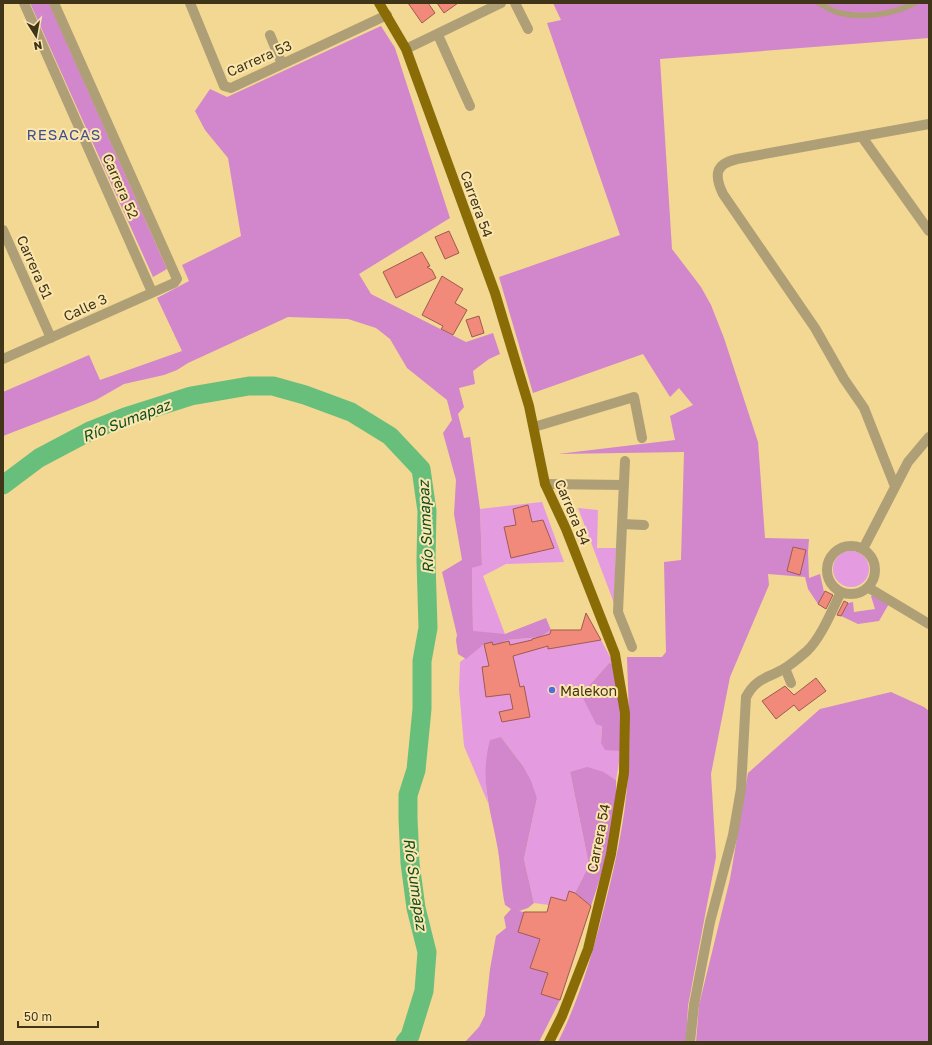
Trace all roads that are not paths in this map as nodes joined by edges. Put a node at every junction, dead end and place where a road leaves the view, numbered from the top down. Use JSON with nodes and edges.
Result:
{"nodes":[{"id":1,"x":24,"y":3,"type":"edge"},
{"id":2,"x":54,"y":3,"type":"edge"},
{"id":3,"x":190,"y":3,"type":"edge"},
{"id":4,"x":379,"y":3,"type":"edge"},
{"id":5,"x":500,"y":3,"type":"edge"},
{"id":6,"x":515,"y":3,"type":"edge"},
{"id":7,"x":819,"y":3,"type":"edge"},
{"id":8,"x":915,"y":3,"type":"edge"},
{"id":9,"x":387,"y":15,"type":"junction"},
{"id":10,"x":528,"y":29,"type":"dead end"},
{"id":11,"x":438,"y":35,"type":"junction"},
{"id":12,"x":270,"y":36,"type":"dead end"},
{"id":13,"x":406,"y":49,"type":"junction"},
{"id":14,"x":282,"y":64,"type":"junction"},
{"id":15,"x":470,"y":106,"type":"dead end"},
{"id":16,"x":929,"y":124,"type":"edge"},
{"id":17,"x":862,"y":137,"type":"junction"},
{"id":18,"x":3,"y":230,"type":"edge"},
{"id":19,"x":929,"y":231,"type":"edge"},
{"id":20,"x":177,"y":279,"type":"joint"},
{"id":21,"x":152,"y":292,"type":"junction"},
{"id":22,"x":51,"y":338,"type":"junction"},
{"id":23,"x":3,"y":359,"type":"edge"},
{"id":24,"x":534,"y":427,"type":"junction"},
{"id":25,"x":929,"y":437,"type":"edge"},
{"id":26,"x":642,"y":438,"type":"dead end"},
{"id":27,"x":625,"y":461,"type":"dead end"},
{"id":28,"x":545,"y":484,"type":"junction"},
{"id":29,"x":894,"y":484,"type":"junction"},
{"id":30,"x":624,"y":485,"type":"junction"},
{"id":31,"x":622,"y":524,"type":"junction"},
{"id":32,"x":644,"y":525,"type":"dead end"},
{"id":33,"x":863,"y":548,"type":"junction"},
{"id":34,"x":869,"y":588,"type":"junction"},
{"id":35,"x":841,"y":592,"type":"junction"},
{"id":36,"x":929,"y":624,"type":"edge"},
{"id":37,"x":632,"y":647,"type":"dead end"},
{"id":38,"x":785,"y":668,"type":"junction"},
{"id":39,"x":792,"y":683,"type":"dead end"},
{"id":40,"x":549,"y":1042,"type":"edge"},
{"id":41,"x":690,"y":1042,"type":"edge"}],
"edges":[{"from":1,"to":21,"type":"street","name":"Carrera 52"},
{"from":2,"to":20,"type":"street","name":"Carrera 52"},
{"from":3,"to":14,"type":"street","name":"Carrera 53"},
{"from":4,"to":9,"type":"main road","name":"Carrera 54"},
{"from":5,"to":11,"type":"street"},
{"from":6,"to":10,"type":"street"},
{"from":7,"to":8,"type":"lane"},
{"from":9,"to":13,"type":"main road","name":"Carrera 54"},
{"from":9,"to":14,"type":"street","name":"Carrera 53"},
{"from":11,"to":13,"type":"street"},
{"from":11,"to":15,"type":"street"},
{"from":12,"to":14,"type":"street"},
{"from":13,"to":24,"type":"main road","name":"Carrera 54"},
{"from":16,"to":17,"type":"street"},
{"from":17,"to":19,"type":"street"},
{"from":17,"to":29,"type":"street"},
{"from":18,"to":22,"type":"street","name":"Carrera 51"},
{"from":20,"to":21,"type":"street","name":"Calle 3"},
{"from":21,"to":22,"type":"street","name":"Calle 3"},
{"from":22,"to":23,"type":"street","name":"Calle 3"},
{"from":24,"to":26,"type":"street"},
{"from":24,"to":28,"type":"main road","name":"Carrera 54"},
{"from":25,"to":29,"type":"street"},
{"from":27,"to":30,"type":"street"},
{"from":28,"to":30,"type":"street"},
{"from":28,"to":40,"type":"main road","name":"Carrera 54"},
{"from":29,"to":33,"type":"street"},
{"from":30,"to":31,"type":"street"},
{"from":31,"to":32,"type":"street"},
{"from":31,"to":37,"type":"street"},
{"from":33,"to":34,"type":"street"},
{"from":33,"to":35,"type":"street"},
{"from":34,"to":35,"type":"street"},
{"from":34,"to":36,"type":"street"},
{"from":35,"to":38,"type":"street"},
{"from":38,"to":39,"type":"street"},
{"from":38,"to":41,"type":"street"}]}
